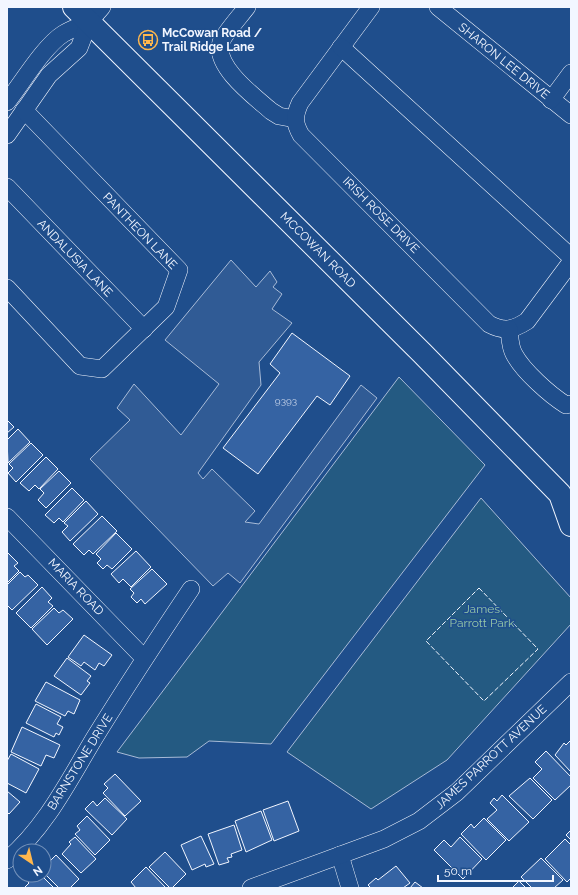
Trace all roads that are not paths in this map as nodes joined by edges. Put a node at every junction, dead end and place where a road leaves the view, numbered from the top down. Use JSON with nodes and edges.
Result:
{"nodes":[{"id":1,"x":248,"y":7,"type":"edge"},
{"id":2,"x":371,"y":7,"type":"edge"},
{"id":3,"x":438,"y":7,"type":"edge"},
{"id":4,"x":88,"y":12,"type":"edge"},
{"id":5,"x":341,"y":47,"type":"junction"},
{"id":6,"x":571,"y":73,"type":"edge"},
{"id":7,"x":9,"y":96,"type":"edge"},
{"id":8,"x":551,"y":100,"type":"junction"},
{"id":9,"x":24,"y":110,"type":"junction"},
{"id":10,"x":571,"y":115,"type":"edge"},
{"id":11,"x":295,"y":119,"type":"junction"},
{"id":12,"x":7,"y":135,"type":"edge"},
{"id":13,"x":7,"y":187,"type":"edge"},
{"id":14,"x":571,"y":257,"type":"edge"},
{"id":15,"x":571,"y":262,"type":"edge"},
{"id":16,"x":7,"y":288,"type":"edge"},
{"id":17,"x":144,"y":329,"type":"junction"},
{"id":18,"x":509,"y":329,"type":"junction"},
{"id":19,"x":571,"y":404,"type":"edge"},
{"id":20,"x":565,"y":496,"type":"edge"},
{"id":21,"x":7,"y":517,"type":"edge"},
{"id":22,"x":571,"y":525,"type":"edge"},
{"id":23,"x":191,"y":589,"type":"dead end"},
{"id":24,"x":144,"y":658,"type":"junction"},
{"id":25,"x":571,"y":682,"type":"edge"},
{"id":26,"x":340,"y":855,"type":"junction"},
{"id":27,"x":7,"y":860,"type":"edge"},
{"id":28,"x":252,"y":888,"type":"edge"},
{"id":29,"x":350,"y":888,"type":"edge"}],
"edges":[{"from":1,"to":11,"type":"street"},
{"from":2,"to":5,"type":"street"},
{"from":3,"to":8,"type":"street","name":"SHARON LEE DRIVE"},
{"from":4,"to":7,"type":"street"},
{"from":4,"to":9,"type":"street"},
{"from":4,"to":20,"type":"main road","name":"MCCOWAN ROAD"},
{"from":5,"to":11,"type":"street"},
{"from":5,"to":14,"type":"street"},
{"from":6,"to":8,"type":"street"},
{"from":8,"to":10,"type":"street","name":"SHARON LEE DRIVE"},
{"from":9,"to":12,"type":"street"},
{"from":9,"to":17,"type":"street","name":"PANTHEON LANE"},
{"from":11,"to":18,"type":"street","name":"IRISH ROSE DRIVE"},
{"from":13,"to":17,"type":"street","name":"ANDALUSIA LANE"},
{"from":15,"to":18,"type":"street"},
{"from":16,"to":17,"type":"street","name":"PANTHEON LANE"},
{"from":18,"to":19,"type":"street"},
{"from":20,"to":22,"type":"main road","name":"MCCOWAN ROAD"},
{"from":21,"to":24,"type":"street","name":"MARIA ROAD"},
{"from":23,"to":24,"type":"street","name":"BARNSTONE DRIVE"},
{"from":24,"to":27,"type":"street","name":"BARNSTONE DRIVE"},
{"from":25,"to":26,"type":"street","name":"JAMES PARROTT AVENUE"},
{"from":26,"to":28,"type":"street","name":"JAMES PARROTT AVENUE"},
{"from":26,"to":29,"type":"street"}]}
